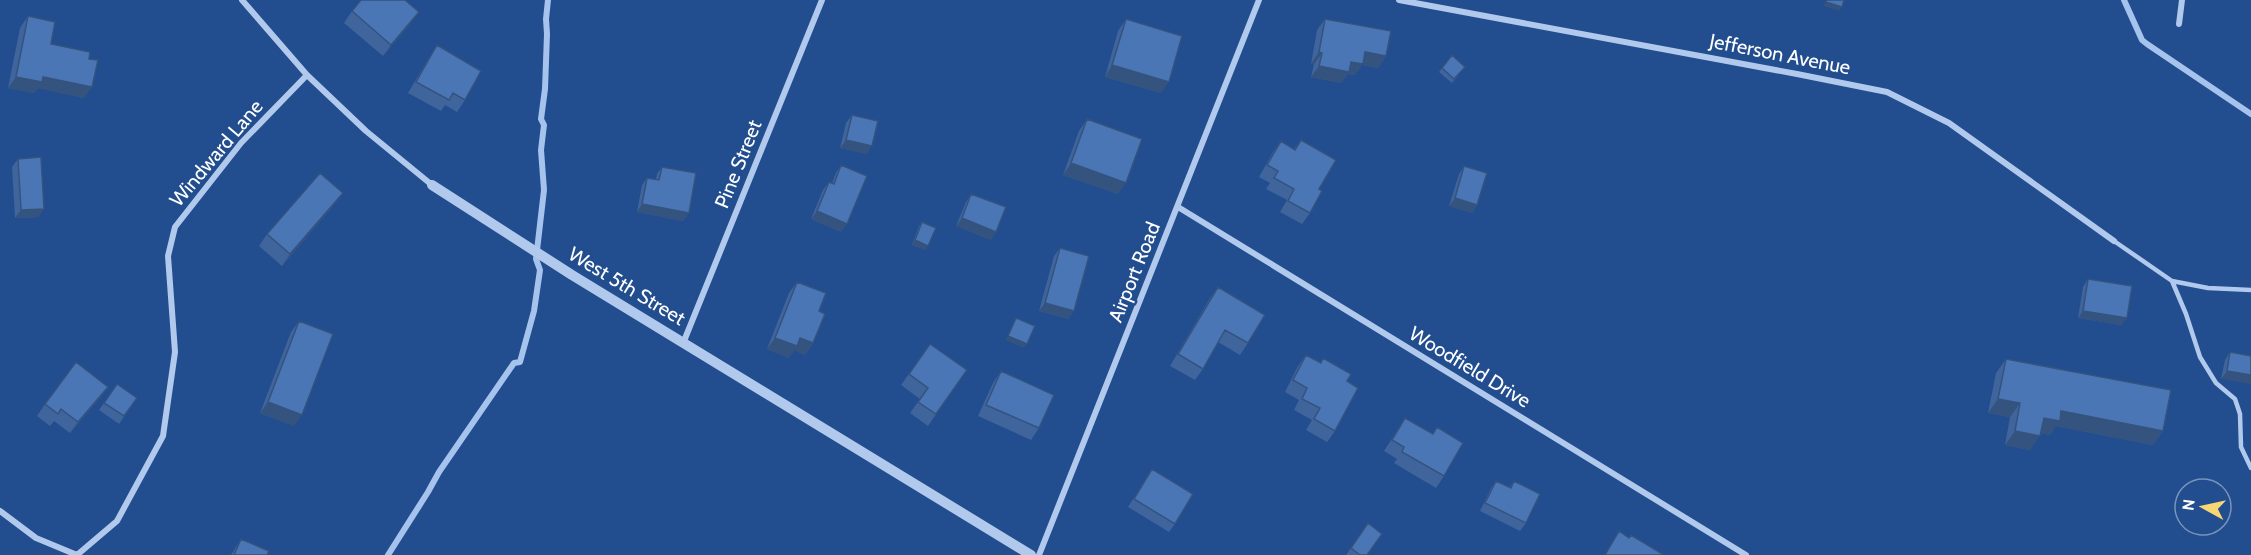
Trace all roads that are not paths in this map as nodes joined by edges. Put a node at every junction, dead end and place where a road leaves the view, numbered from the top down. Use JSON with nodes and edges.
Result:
{"nodes":[{"id":1,"x":242,"y":0,"type":"edge"},
{"id":2,"x":822,"y":0,"type":"edge"},
{"id":3,"x":1259,"y":0,"type":"edge"},
{"id":4,"x":1399,"y":0,"type":"edge"},
{"id":5,"x":2182,"y":0,"type":"edge"},
{"id":6,"x":2179,"y":24,"type":"dead end"},
{"id":7,"x":307,"y":75,"type":"junction"},
{"id":8,"x":432,"y":185,"type":"joint"},
{"id":9,"x":1178,"y":207,"type":"junction"},
{"id":10,"x":2114,"y":241,"type":"joint"},
{"id":11,"x":2172,"y":281,"type":"junction"},
{"id":12,"x":2251,"y":290,"type":"edge"},
{"id":13,"x":684,"y":341,"type":"junction"},
{"id":14,"x":2251,"y":468,"type":"edge"},
{"id":15,"x":0,"y":511,"type":"edge"},
{"id":16,"x":77,"y":555,"type":"edge"},
{"id":17,"x":1031,"y":555,"type":"edge"},
{"id":18,"x":1039,"y":555,"type":"edge"},
{"id":19,"x":1746,"y":555,"type":"edge"}],
"edges":[{"from":1,"to":7,"type":"street","name":"West 5th Street"},
{"from":2,"to":13,"type":"street","name":"Pine Street"},
{"from":3,"to":9,"type":"street","name":"Airport Road"},
{"from":4,"to":10,"type":"street","name":"Jefferson Avenue"},
{"from":5,"to":6,"type":"street"},
{"from":7,"to":8,"type":"street","name":"West 5th Street"},
{"from":7,"to":16,"type":"street","name":"Windward Lane"},
{"from":8,"to":13,"type":"street","name":"West 5th Street"},
{"from":9,"to":18,"type":"street","name":"Airport Road"},
{"from":9,"to":19,"type":"street","name":"Woodfield Drive"},
{"from":10,"to":11,"type":"lane"},
{"from":11,"to":12,"type":"lane"},
{"from":11,"to":14,"type":"lane"},
{"from":13,"to":17,"type":"street","name":"West 5th Street"},
{"from":15,"to":16,"type":"street"}]}
